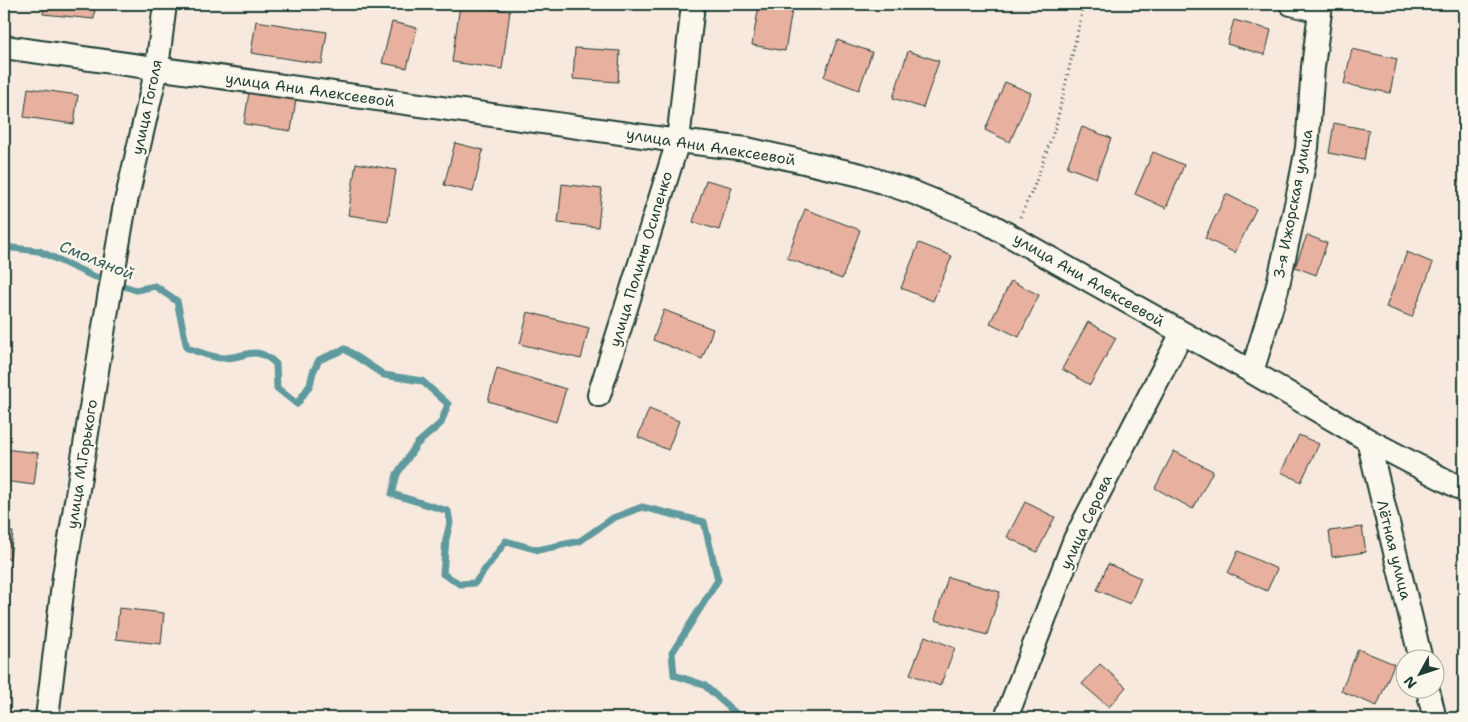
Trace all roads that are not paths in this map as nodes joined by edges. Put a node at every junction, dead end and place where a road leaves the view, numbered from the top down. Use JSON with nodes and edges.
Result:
{"nodes":[{"id":1,"x":165,"y":4,"type":"edge"},
{"id":2,"x":693,"y":4,"type":"edge"},
{"id":3,"x":1291,"y":4,"type":"edge"},
{"id":4,"x":1320,"y":8,"type":"edge"},
{"id":5,"x":4,"y":47,"type":"edge"},
{"id":6,"x":157,"y":68,"type":"junction"},
{"id":7,"x":678,"y":141,"type":"junction"},
{"id":8,"x":124,"y":210,"type":"joint"},
{"id":9,"x":1182,"y":333,"type":"junction"},
{"id":10,"x":1252,"y":372,"type":"junction"},
{"id":11,"x":599,"y":394,"type":"dead end"},
{"id":12,"x":1368,"y":440,"type":"junction"},
{"id":13,"x":1464,"y":490,"type":"edge"},
{"id":14,"x":1419,"y":650,"type":"edge"},
{"id":15,"x":1430,"y":700,"type":"edge"},
{"id":16,"x":47,"y":718,"type":"edge"},
{"id":17,"x":1006,"y":718,"type":"edge"},
{"id":18,"x":1432,"y":718,"type":"edge"}],
"edges":[{"from":1,"to":6,"type":"street","name":"улица Гоголя"},
{"from":2,"to":7,"type":"street","name":"улица Полины Осипенко"},
{"from":3,"to":4,"type":"street"},
{"from":4,"to":10,"type":"street","name":"3-я Ижорская улица"},
{"from":5,"to":6,"type":"street","name":"улица Ани Алексеевой"},
{"from":6,"to":7,"type":"street","name":"улица Ани Алексеевой"},
{"from":6,"to":8,"type":"street","name":"улица Гоголя"},
{"from":7,"to":9,"type":"street","name":"улица Ани Алексеевой"},
{"from":7,"to":11,"type":"street","name":"улица Полины Осипенко"},
{"from":8,"to":16,"type":"street","name":"улица М.Горького"},
{"from":9,"to":10,"type":"street","name":"улица Ани Алексеевой"},
{"from":9,"to":17,"type":"street","name":"улица Серова"},
{"from":10,"to":12,"type":"street","name":"улица Ани Алексеевой"},
{"from":12,"to":13,"type":"street","name":"улица Ани Алексеевой"},
{"from":12,"to":14,"type":"street","name":"Лётная улица"},
{"from":15,"to":18,"type":"street"}]}
